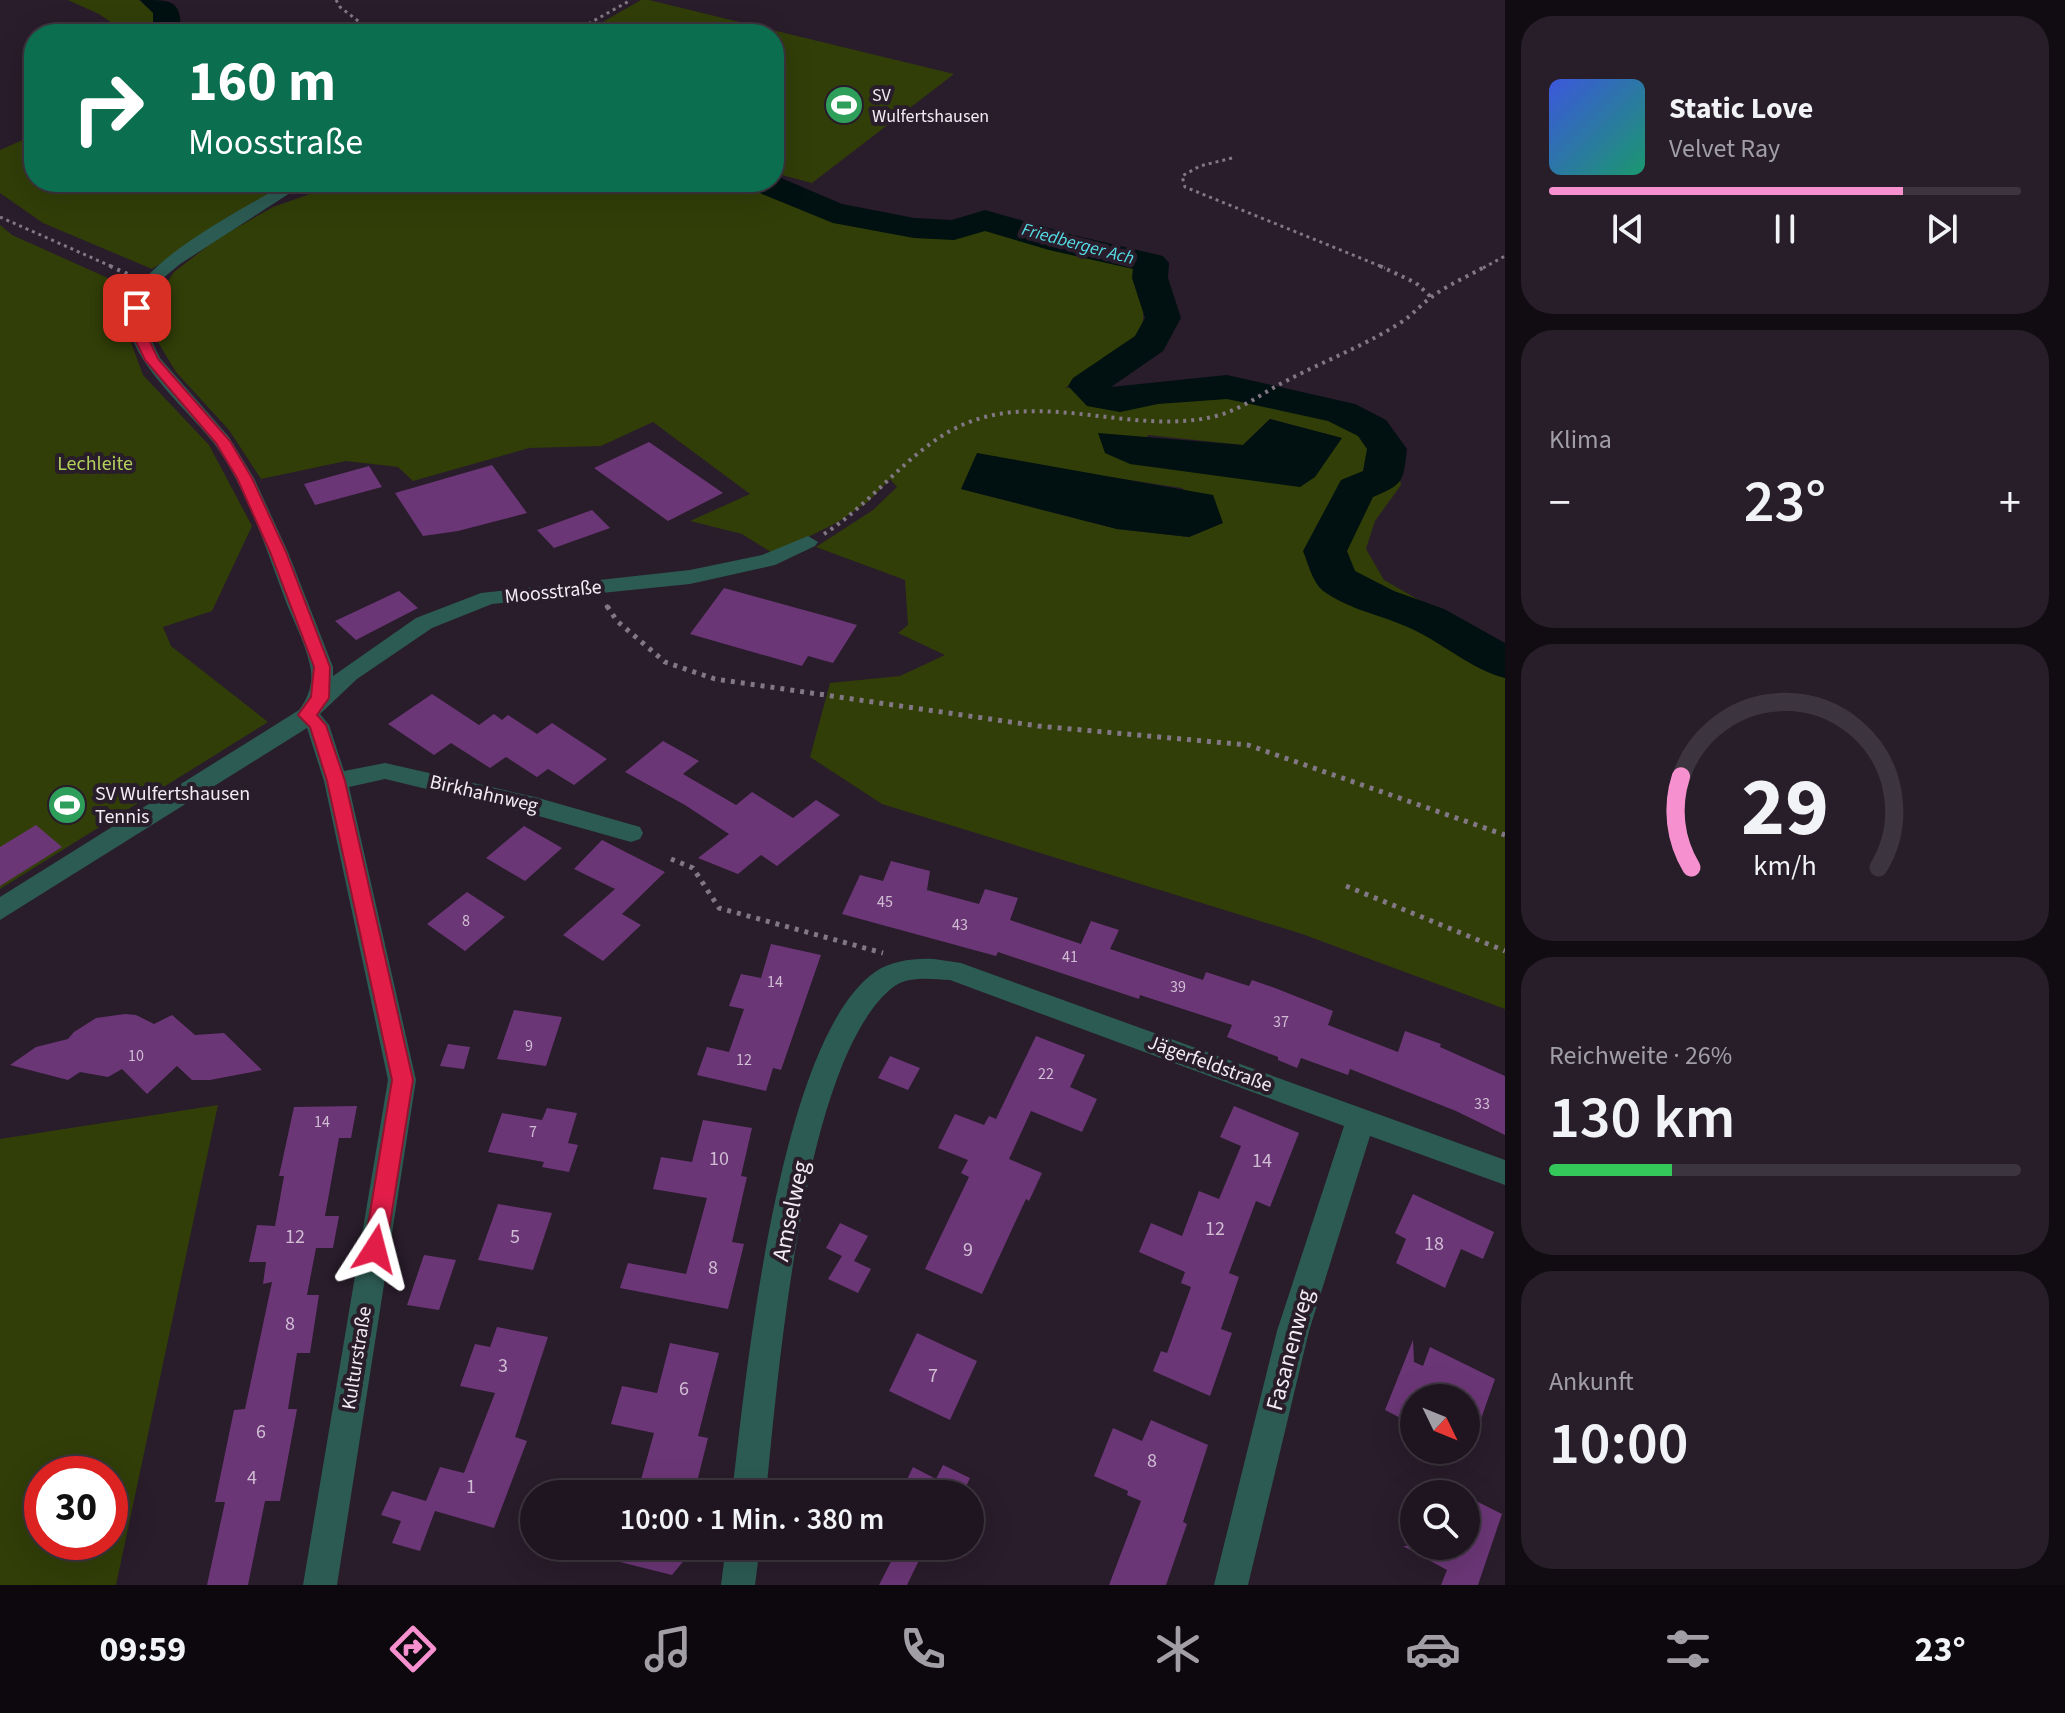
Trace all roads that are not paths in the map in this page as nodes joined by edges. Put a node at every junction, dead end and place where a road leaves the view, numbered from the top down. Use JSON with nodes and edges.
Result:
{"nodes":[{"id":1,"x":283,"y":192,"type":"edge"},
{"id":2,"x":808,"y":542,"type":"road end"},
{"id":3,"x":313,"y":707,"type":"junction"},
{"id":4,"x":336,"y":781,"type":"junction"},
{"id":5,"x":631,"y":833,"type":"dead end"},
{"id":6,"x":0,"y":910,"type":"edge"},
{"id":7,"x":912,"y":968,"type":"joint"},
{"id":8,"x":1361,"y":1118,"type":"junction"},
{"id":9,"x":1505,"y":1173,"type":"edge"},
{"id":10,"x":751,"y":1480,"type":"edge"},
{"id":11,"x":741,"y":1560,"type":"edge"},
{"id":12,"x":320,"y":1585,"type":"edge"},
{"id":13,"x":738,"y":1585,"type":"edge"},
{"id":14,"x":1231,"y":1585,"type":"edge"}],
"edges":[{"from":1,"to":3,"type":"street"},
{"from":2,"to":3,"type":"street","name":"Moosstraße"},
{"from":3,"to":4,"type":"street","name":"Kulturstraße"},
{"from":3,"to":6,"type":"street","name":"Moosstraße"},
{"from":4,"to":5,"type":"street","name":"Birkhahnweg"},
{"from":4,"to":12,"type":"street","name":"Kulturstraße"},
{"from":7,"to":8,"type":"street","name":"Jägerfeldstraße"},
{"from":7,"to":10,"type":"street","name":"Amselweg"},
{"from":8,"to":9,"type":"street","name":"Jägerfeldstraße"},
{"from":8,"to":14,"type":"street","name":"Fasanenweg"},
{"from":11,"to":13,"type":"street"}]}
